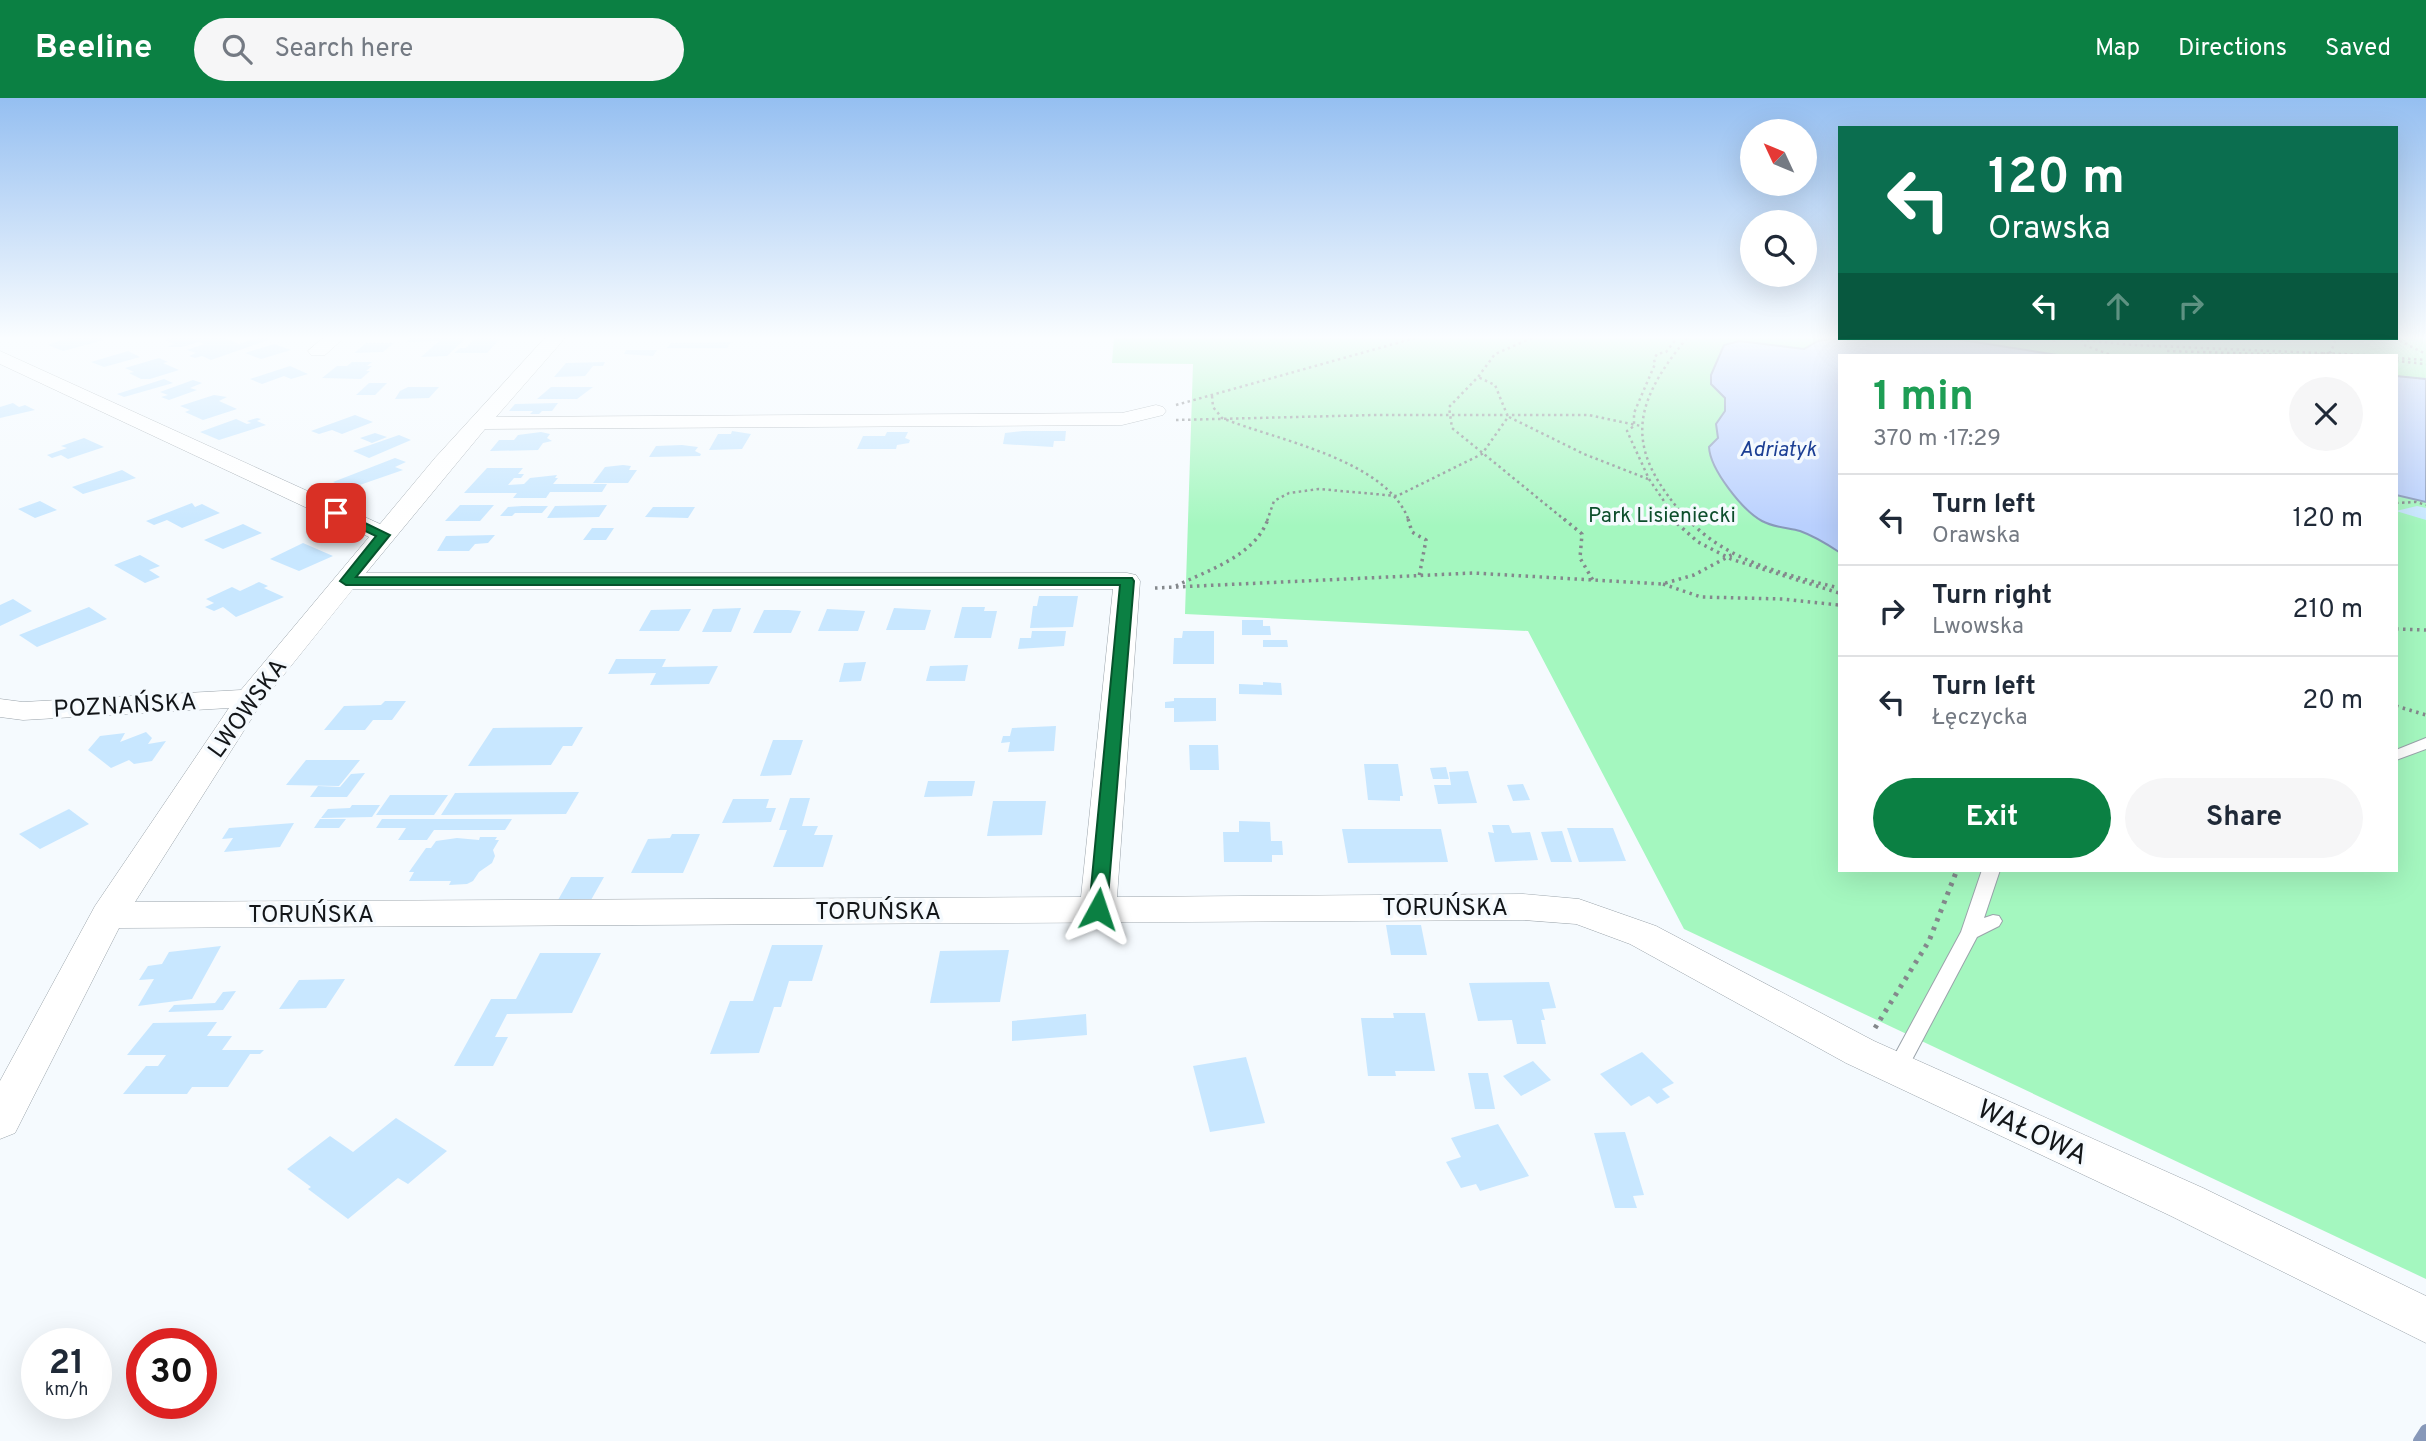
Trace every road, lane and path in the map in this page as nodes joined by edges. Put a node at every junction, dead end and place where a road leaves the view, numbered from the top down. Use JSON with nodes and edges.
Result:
{"nodes":[{"id":1,"x":94,"y":401,"type":"edge"},
{"id":2,"x":501,"y":401,"type":"edge"},
{"id":3,"x":1195,"y":401,"type":"edge"},
{"id":4,"x":1212,"y":401,"type":"edge"},
{"id":5,"x":1455,"y":401,"type":"edge"},
{"id":6,"x":1501,"y":401,"type":"edge"},
{"id":7,"x":1639,"y":401,"type":"edge"},
{"id":8,"x":1648,"y":401,"type":"edge"},
{"id":9,"x":1156,"y":411,"type":"junction"},
{"id":10,"x":1449,"y":416,"type":"junction"},
{"id":11,"x":1508,"y":417,"type":"junction"},
{"id":12,"x":1222,"y":418,"type":"junction"},
{"id":13,"x":481,"y":423,"type":"junction"},
{"id":14,"x":1634,"y":426,"type":"junction"},
{"id":15,"x":1641,"y":426,"type":"junction"},
{"id":16,"x":1482,"y":454,"type":"junction"},
{"id":17,"x":1649,"y":479,"type":"junction"},
{"id":18,"x":1659,"y":481,"type":"junction"},
{"id":19,"x":1396,"y":496,"type":"junction"},
{"id":20,"x":2398,"y":503,"type":"edge"},
{"id":21,"x":2426,"y":505,"type":"edge"},
{"id":22,"x":384,"y":535,"type":"junction"},
{"id":23,"x":1735,"y":553,"type":"junction"},
{"id":24,"x":1729,"y":557,"type":"junction"},
{"id":25,"x":1419,"y":577,"type":"junction"},
{"id":26,"x":346,"y":581,"type":"junction"},
{"id":27,"x":1594,"y":582,"type":"junction"},
{"id":28,"x":1662,"y":584,"type":"junction"},
{"id":29,"x":1126,"y":587,"type":"junction"},
{"id":30,"x":1838,"y":587,"type":"edge"},
{"id":31,"x":1172,"y":589,"type":"junction"},
{"id":32,"x":1838,"y":593,"type":"edge"},
{"id":33,"x":1838,"y":605,"type":"edge"},
{"id":34,"x":2398,"y":629,"type":"edge"},
{"id":35,"x":2426,"y":630,"type":"edge"},
{"id":36,"x":250,"y":698,"type":"junction"},
{"id":37,"x":2398,"y":707,"type":"edge"},
{"id":38,"x":0,"y":708,"type":"edge"},
{"id":39,"x":2426,"y":715,"type":"edge"},
{"id":40,"x":2426,"y":743,"type":"edge"},
{"id":41,"x":2398,"y":754,"type":"edge"},
{"id":42,"x":1956,"y":872,"type":"edge"},
{"id":43,"x":1990,"y":872,"type":"edge"},
{"id":44,"x":1098,"y":909,"type":"junction"},
{"id":45,"x":108,"y":915,"type":"junction"},
{"id":46,"x":1993,"y":921,"type":"dead end"},
{"id":47,"x":1970,"y":932,"type":"junction"},
{"id":48,"x":1643,"y":935,"type":"joint"},
{"id":49,"x":1878,"y":1061,"type":"junction"},
{"id":50,"x":3,"y":1109,"type":"edge"},
{"id":51,"x":2426,"y":1320,"type":"edge"}],
"edges":[{"from":1,"to":22,"type":"street"},
{"from":2,"to":13,"type":"street","name":"LWOWSKA"},
{"from":3,"to":9,"type":"path"},
{"from":4,"to":12,"type":"path"},
{"from":5,"to":10,"type":"path"},
{"from":6,"to":11,"type":"path"},
{"from":7,"to":14,"type":"path"},
{"from":8,"to":15,"type":"path"},
{"from":9,"to":12,"type":"path"},
{"from":9,"to":13,"type":"street"},
{"from":10,"to":11,"type":"path"},
{"from":10,"to":12,"type":"path"},
{"from":10,"to":16,"type":"path"},
{"from":11,"to":14,"type":"path"},
{"from":11,"to":16,"type":"path"},
{"from":11,"to":17,"type":"path"},
{"from":12,"to":19,"type":"path"},
{"from":13,"to":22,"type":"street","name":"LWOWSKA"},
{"from":14,"to":15,"type":"path"},
{"from":14,"to":17,"type":"path"},
{"from":15,"to":18,"type":"path"},
{"from":16,"to":19,"type":"path"},
{"from":16,"to":27,"type":"path"},
{"from":17,"to":18,"type":"path"},
{"from":17,"to":24,"type":"path"},
{"from":18,"to":23,"type":"path"},
{"from":19,"to":25,"type":"path"},
{"from":19,"to":31,"type":"path"},
{"from":20,"to":21,"type":"path"},
{"from":22,"to":26,"type":"street","name":"LWOWSKA"},
{"from":23,"to":24,"type":"path"},
{"from":23,"to":30,"type":"path"},
{"from":24,"to":28,"type":"path"},
{"from":24,"to":32,"type":"path"},
{"from":25,"to":27,"type":"path"},
{"from":25,"to":31,"type":"path"},
{"from":26,"to":29,"type":"street"},
{"from":26,"to":36,"type":"street","name":"LWOWSKA"},
{"from":27,"to":28,"type":"path"},
{"from":28,"to":33,"type":"path"},
{"from":29,"to":31,"type":"path"},
{"from":29,"to":44,"type":"street"},
{"from":34,"to":35,"type":"path"},
{"from":36,"to":38,"type":"street","name":"POZNAŃSKA"},
{"from":36,"to":45,"type":"street","name":"LWOWSKA"},
{"from":37,"to":39,"type":"path"},
{"from":40,"to":41,"type":"lane"},
{"from":42,"to":49,"type":"path"},
{"from":43,"to":47,"type":"lane"},
{"from":44,"to":45,"type":"street","name":"TORUŃSKA"},
{"from":44,"to":48,"type":"street","name":"TORUŃSKA"},
{"from":45,"to":50,"type":"street","name":"LWOWSKA"},
{"from":46,"to":47,"type":"lane"},
{"from":47,"to":49,"type":"lane"},
{"from":48,"to":49,"type":"street","name":"WAŁOWA"},
{"from":49,"to":51,"type":"street","name":"WAŁOWA"}]}
